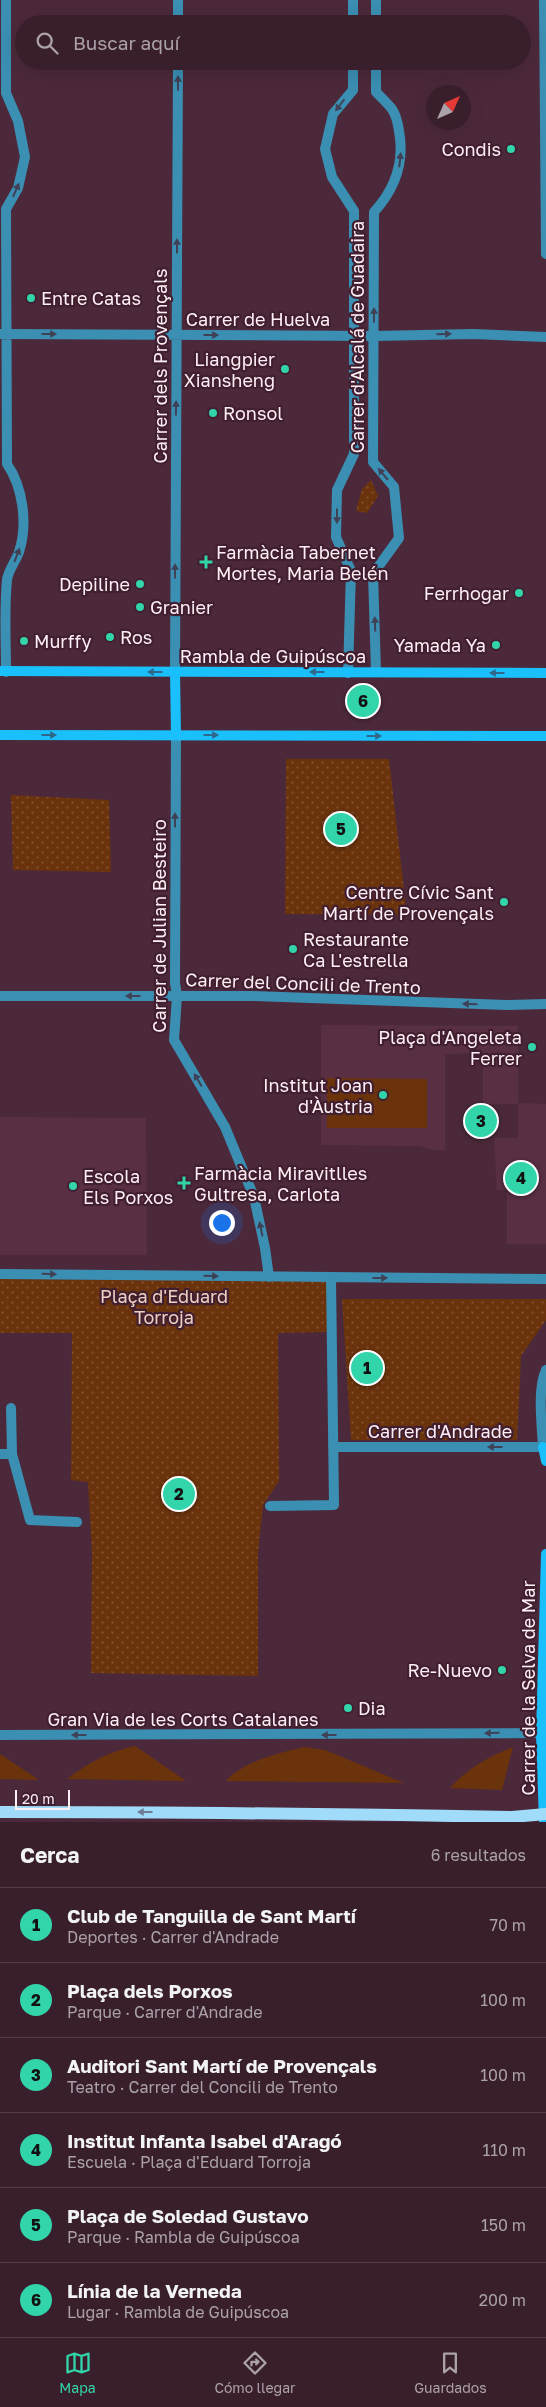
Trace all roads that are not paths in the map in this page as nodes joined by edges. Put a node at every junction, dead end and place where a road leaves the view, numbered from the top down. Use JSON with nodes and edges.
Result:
{"nodes":[{"id":1,"x":6,"y":0,"type":"edge"},
{"id":2,"x":178,"y":0,"type":"edge"},
{"id":3,"x":353,"y":0,"type":"edge"},
{"id":4,"x":376,"y":0,"type":"edge"},
{"id":5,"x":544,"y":0,"type":"edge"},
{"id":6,"x":178,"y":15,"type":"edge"},
{"id":7,"x":353,"y":15,"type":"edge"},
{"id":8,"x":376,"y":15,"type":"edge"},
{"id":9,"x":178,"y":70,"type":"edge"},
{"id":10,"x":353,"y":70,"type":"edge"},
{"id":11,"x":376,"y":70,"type":"edge"},
{"id":12,"x":546,"y":254,"type":"edge"},
{"id":13,"x":3,"y":334,"type":"edge"},
{"id":14,"x":177,"y":335,"type":"junction"},
{"id":15,"x":354,"y":336,"type":"junction"},
{"id":16,"x":374,"y":336,"type":"junction"},
{"id":17,"x":546,"y":337,"type":"edge"},
{"id":18,"x":3,"y":672,"type":"edge"},
{"id":19,"x":175,"y":672,"type":"junction"},
{"id":20,"x":376,"y":672,"type":"junction"},
{"id":21,"x":348,"y":673,"type":"junction"},
{"id":22,"x":546,"y":673,"type":"edge"},
{"id":23,"x":0,"y":735,"type":"edge"},
{"id":24,"x":176,"y":735,"type":"junction"},
{"id":25,"x":546,"y":736,"type":"edge"},
{"id":26,"x":0,"y":996,"type":"edge"},
{"id":27,"x":177,"y":996,"type":"junction"},
{"id":28,"x":546,"y":1004,"type":"edge"},
{"id":29,"x":0,"y":1274,"type":"edge"},
{"id":30,"x":269,"y":1277,"type":"junction"},
{"id":31,"x":331,"y":1278,"type":"junction"},
{"id":32,"x":546,"y":1279,"type":"edge"},
{"id":33,"x":546,"y":1370,"type":"edge"},
{"id":34,"x":11,"y":1408,"type":"dead end"},
{"id":35,"x":333,"y":1447,"type":"junction"},
{"id":36,"x":545,"y":1447,"type":"edge"},
{"id":37,"x":0,"y":1454,"type":"edge"},
{"id":38,"x":12,"y":1454,"type":"junction"},
{"id":39,"x":546,"y":1461,"type":"edge"},
{"id":40,"x":270,"y":1506,"type":"dead end"},
{"id":41,"x":77,"y":1522,"type":"dead end"},
{"id":42,"x":546,"y":1554,"type":"edge"},
{"id":43,"x":543,"y":1733,"type":"edge"},
{"id":44,"x":0,"y":1735,"type":"edge"},
{"id":45,"x":0,"y":1812,"type":"edge"},
{"id":46,"x":545,"y":1817,"type":"edge"}],
"edges":[{"from":13,"to":1,"type":"street","one_way":true},
{"from":2,"to":6,"type":"street"},
{"from":3,"to":7,"type":"street"},
{"from":4,"to":8,"type":"street"},
{"from":5,"to":12,"type":"street"},
{"from":14,"to":9,"type":"street","name":"Carrer dels Provençals","one_way":true},
{"from":10,"to":15,"type":"street","name":"Carrer d'Alcalá de Guadaira","one_way":true},
{"from":16,"to":11,"type":"street","name":"Carrer d'Alcalá de Guadaira","one_way":true},
{"from":13,"to":14,"type":"street","name":"Carrer de Huelva","one_way":true},
{"from":18,"to":13,"type":"street","one_way":true},
{"from":14,"to":15,"type":"street","name":"Carrer de Huelva","one_way":true},
{"from":19,"to":14,"type":"street","name":"Carrer dels Provençals","one_way":true},
{"from":15,"to":16,"type":"street","name":"Carrer de Huelva"},
{"from":15,"to":21,"type":"street","name":"Carrer d'Alcalá de Guadaira","one_way":true},
{"from":16,"to":17,"type":"street","name":"Carrer de Huelva","one_way":true},
{"from":20,"to":16,"type":"street","name":"Carrer d'Alcalá de Guadaira","one_way":true},
{"from":19,"to":18,"type":"street","name":"Rambla de Guipúscoa","one_way":true},
{"from":21,"to":19,"type":"street","name":"Rambla de Guipúscoa","one_way":true},
{"from":19,"to":24,"type":"street"},
{"from":20,"to":21,"type":"street","name":"Rambla de Guipúscoa"},
{"from":22,"to":20,"type":"street","name":"Rambla de Guipúscoa","one_way":true},
{"from":23,"to":24,"type":"street","one_way":true},
{"from":24,"to":25,"type":"street","one_way":true},
{"from":27,"to":24,"type":"street","name":"Carrer de Julian Besteiro","one_way":true},
{"from":27,"to":26,"type":"street","name":"Carrer del Concili de Trento","one_way":true},
{"from":28,"to":27,"type":"street","name":"Carrer del Concili de Trento","one_way":true},
{"from":30,"to":27,"type":"street","name":"Carrer de Julian Besteiro","one_way":true},
{"from":29,"to":30,"type":"street","one_way":true},
{"from":30,"to":31,"type":"street"},
{"from":31,"to":32,"type":"street","one_way":true},
{"from":31,"to":35,"type":"street"},
{"from":33,"to":36,"type":"street"},
{"from":34,"to":38,"type":"street"},
{"from":36,"to":35,"type":"street","name":"Carrer d'Andrade","one_way":true},
{"from":35,"to":40,"type":"street"},
{"from":36,"to":39,"type":"street"},
{"from":37,"to":38,"type":"street"},
{"from":38,"to":41,"type":"street"},
{"from":42,"to":43,"type":"street","name":"Carrer de la Selva de Mar"},
{"from":43,"to":44,"type":"street","name":"Gran Via de les Corts Catalanes","one_way":true},
{"from":43,"to":46,"type":"street","name":"Carrer de la Selva de Mar"},
{"from":46,"to":45,"type":"main road","one_way":true}]}
